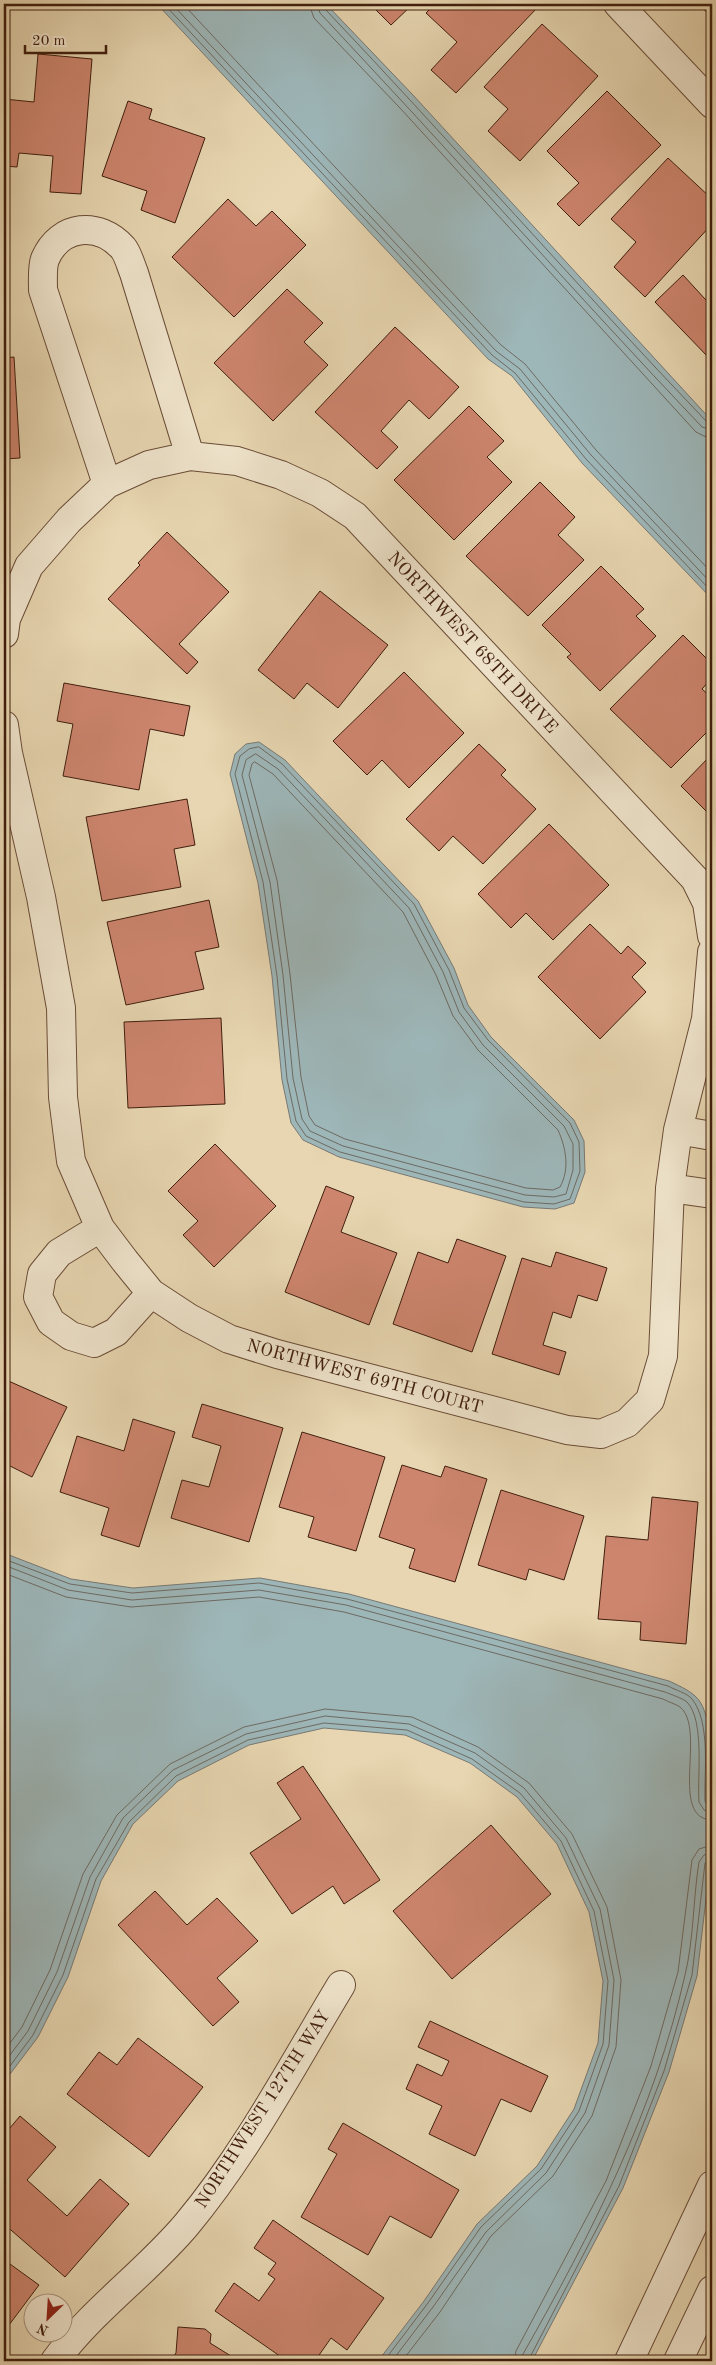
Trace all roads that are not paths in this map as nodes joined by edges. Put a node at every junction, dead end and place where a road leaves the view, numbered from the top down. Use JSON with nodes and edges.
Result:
{"nodes":[{"id":1,"x":618,"y":4,"type":"edge"},
{"id":2,"x":712,"y":104,"type":"edge"},
{"id":3,"x":190,"y":456,"type":"junction"},
{"id":4,"x":107,"y":484,"type":"junction"},
{"id":5,"x":4,"y":634,"type":"edge"},
{"id":6,"x":4,"y":725,"type":"edge"},
{"id":7,"x":712,"y":936,"type":"edge"},
{"id":8,"x":712,"y":952,"type":"edge"},
{"id":9,"x":678,"y":1130,"type":"junction"},
{"id":10,"x":712,"y":1136,"type":"edge"},
{"id":11,"x":670,"y":1188,"type":"junction"},
{"id":12,"x":712,"y":1194,"type":"edge"},
{"id":13,"x":100,"y":1228,"type":"junction"},
{"id":14,"x":151,"y":1293,"type":"junction"},
{"id":15,"x":341,"y":1985,"type":"dead end"},
{"id":16,"x":712,"y":2185,"type":"edge"},
{"id":17,"x":712,"y":2290,"type":"edge"},
{"id":18,"x":55,"y":2361,"type":"edge"},
{"id":19,"x":629,"y":2361,"type":"edge"},
{"id":20,"x":678,"y":2361,"type":"edge"}],
"edges":[{"from":1,"to":2,"type":"street"},
{"from":3,"to":4,"type":"street","name":"NORTHWEST 68TH DRIVE"},
{"from":3,"to":4,"type":"street"},
{"from":3,"to":7,"type":"street","name":"NORTHWEST 68TH DRIVE"},
{"from":4,"to":5,"type":"street"},
{"from":6,"to":13,"type":"street"},
{"from":8,"to":9,"type":"street"},
{"from":9,"to":10,"type":"street"},
{"from":9,"to":11,"type":"street"},
{"from":11,"to":12,"type":"street"},
{"from":11,"to":14,"type":"street","name":"NORTHWEST 69TH COURT"},
{"from":13,"to":14,"type":"street","name":"NORTHWEST 69TH COURT"},
{"from":13,"to":14,"type":"street"},
{"from":15,"to":18,"type":"street","name":"NORTHWEST 127TH WAY"},
{"from":16,"to":19,"type":"street"},
{"from":17,"to":20,"type":"street"}]}
